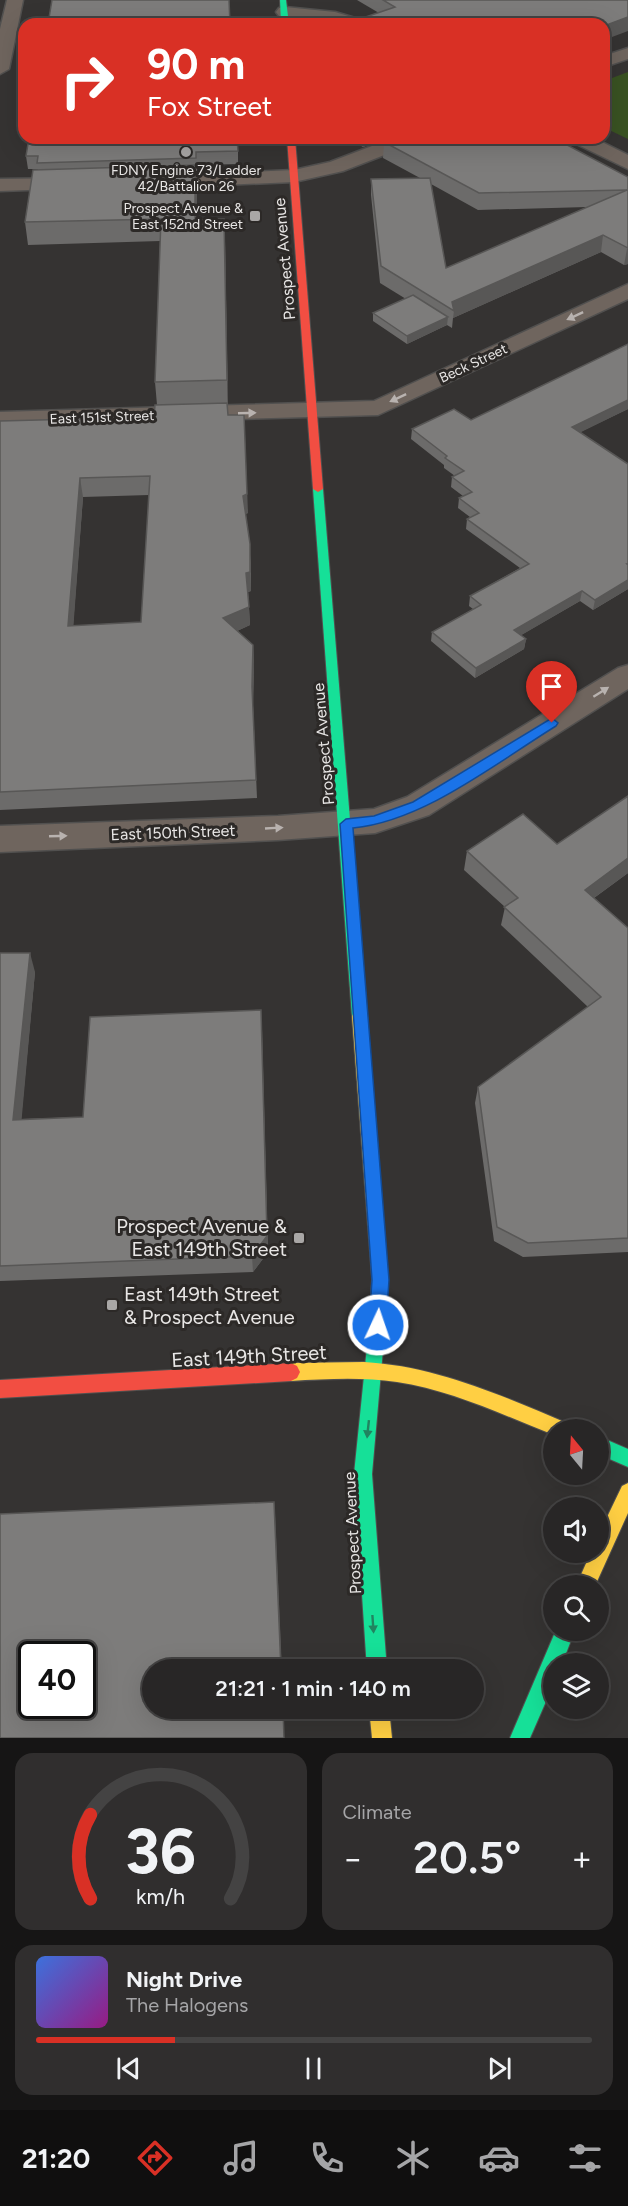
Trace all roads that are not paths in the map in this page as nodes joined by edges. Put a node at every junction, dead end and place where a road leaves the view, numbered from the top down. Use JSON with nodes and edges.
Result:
{"nodes":[{"id":1,"x":15,"y":0,"type":"edge"},
{"id":2,"x":284,"y":12,"type":"edge"},
{"id":3,"x":335,"y":18,"type":"edge"},
{"id":4,"x":628,"y":53,"type":"edge"},
{"id":5,"x":610,"y":60,"type":"edge"},
{"id":6,"x":0,"y":69,"type":"edge"},
{"id":7,"x":291,"y":144,"type":"edge"},
{"id":8,"x":395,"y":144,"type":"edge"},
{"id":9,"x":591,"y":144,"type":"edge"},
{"id":10,"x":628,"y":163,"type":"edge"},
{"id":11,"x":294,"y":176,"type":"junction"},
{"id":12,"x":132,"y":182,"type":"edge"},
{"id":13,"x":96,"y":184,"type":"edge"},
{"id":14,"x":0,"y":185,"type":"edge"},
{"id":15,"x":628,"y":291,"type":"edge"},
{"id":16,"x":313,"y":411,"type":"junction"},
{"id":17,"x":0,"y":420,"type":"edge"},
{"id":18,"x":628,"y":675,"type":"edge"},
{"id":19,"x":346,"y":824,"type":"junction"},
{"id":20,"x":0,"y":839,"type":"edge"},
{"id":21,"x":375,"y":1371,"type":"junction"},
{"id":22,"x":0,"y":1389,"type":"edge"},
{"id":23,"x":543,"y":1422,"type":"edge"},
{"id":24,"x":609,"y":1450,"type":"edge"},
{"id":25,"x":628,"y":1458,"type":"edge"},
{"id":26,"x":628,"y":1492,"type":"edge"},
{"id":27,"x":590,"y":1575,"type":"edge"},
{"id":28,"x":561,"y":1641,"type":"edge"},
{"id":29,"x":375,"y":1659,"type":"edge"},
{"id":30,"x":380,"y":1719,"type":"edge"},
{"id":31,"x":382,"y":1738,"type":"edge"},
{"id":32,"x":520,"y":1738,"type":"edge"}],
"edges":[{"from":1,"to":6,"type":"street"},
{"from":2,"to":3,"type":"street"},
{"from":4,"to":5,"type":"street"},
{"from":7,"to":11,"type":"street","name":"Prospect Avenue"},
{"from":8,"to":11,"type":"street"},
{"from":9,"to":10,"type":"street"},
{"from":11,"to":12,"type":"street"},
{"from":11,"to":16,"type":"street","name":"Prospect Avenue"},
{"from":13,"to":14,"type":"street"},
{"from":15,"to":16,"type":"street","name":"Beck Street","one_way":true},
{"from":17,"to":16,"type":"street","name":"East 151st Street","one_way":true},
{"from":16,"to":19,"type":"street","name":"Prospect Avenue"},
{"from":19,"to":18,"type":"street","name":"East 150th Street","one_way":true},
{"from":20,"to":19,"type":"street","name":"East 150th Street","one_way":true},
{"from":19,"to":21,"type":"street","name":"Prospect Avenue"},
{"from":21,"to":22,"type":"street","name":"East 149th Street"},
{"from":21,"to":23,"type":"street","name":"East 149th Street"},
{"from":21,"to":29,"type":"street","name":"Prospect Avenue","one_way":true},
{"from":24,"to":25,"type":"street"},
{"from":26,"to":27,"type":"street"},
{"from":28,"to":32,"type":"street"},
{"from":30,"to":31,"type":"street"}]}
